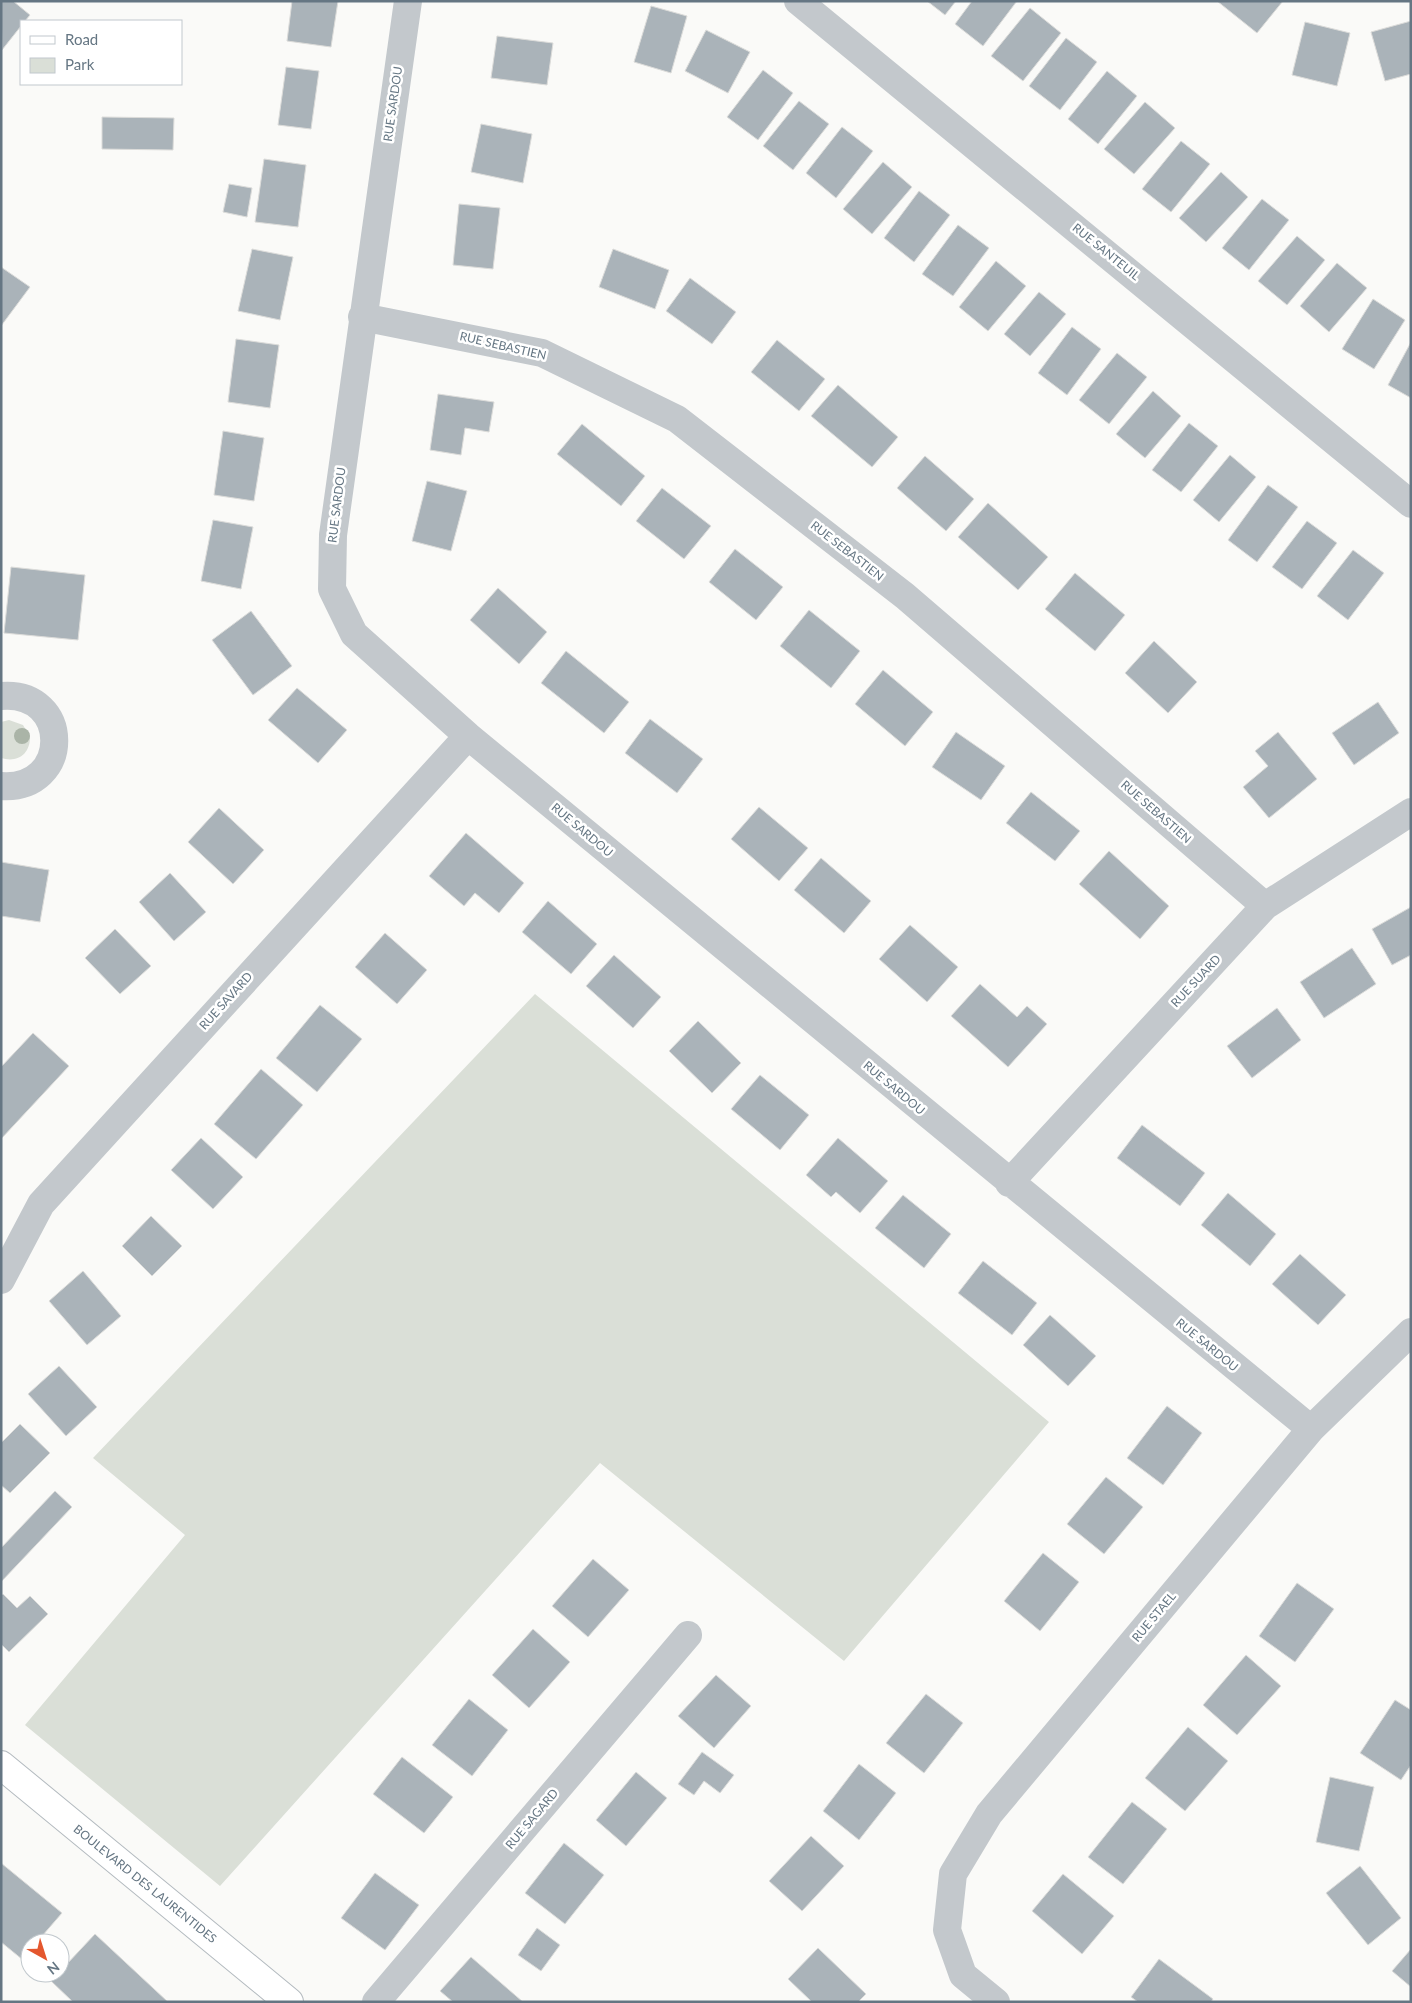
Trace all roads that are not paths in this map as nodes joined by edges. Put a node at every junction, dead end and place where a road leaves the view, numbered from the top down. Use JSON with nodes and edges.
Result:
{"nodes":[{"id":1,"x":408,"y":1,"type":"edge"},
{"id":2,"x":798,"y":1,"type":"edge"},
{"id":3,"x":362,"y":317,"type":"junction"},
{"id":4,"x":1411,"y":504,"type":"edge"},
{"id":5,"x":1,"y":696,"type":"edge"},
{"id":6,"x":468,"y":736,"type":"junction"},
{"id":7,"x":1,"y":786,"type":"edge"},
{"id":8,"x":1411,"y":812,"type":"edge"},
{"id":9,"x":1266,"y":906,"type":"junction"},
{"id":10,"x":1009,"y":1183,"type":"junction"},
{"id":11,"x":3,"y":1270,"type":"edge"},
{"id":12,"x":1411,"y":1332,"type":"edge"},
{"id":13,"x":1310,"y":1429,"type":"junction"},
{"id":14,"x":688,"y":1634,"type":"dead end"},
{"id":15,"x":1,"y":1765,"type":"edge"},
{"id":16,"x":289,"y":2002,"type":"edge"},
{"id":17,"x":376,"y":2002,"type":"edge"},
{"id":18,"x":996,"y":2002,"type":"edge"}],
"edges":[{"from":1,"to":3,"type":"street","name":"RUE SARDOU"},
{"from":2,"to":4,"type":"street","name":"RUE SANTEUIL"},
{"from":3,"to":6,"type":"street","name":"RUE SARDOU"},
{"from":3,"to":9,"type":"street","name":"RUE SEBASTIEN"},
{"from":5,"to":7,"type":"street"},
{"from":6,"to":10,"type":"street","name":"RUE SARDOU"},
{"from":6,"to":11,"type":"street","name":"RUE SAVARD"},
{"from":8,"to":9,"type":"street","name":"RUE SUARD"},
{"from":9,"to":10,"type":"street","name":"RUE SUARD"},
{"from":10,"to":13,"type":"street","name":"RUE SARDOU"},
{"from":12,"to":13,"type":"street","name":"RUE STAEL"},
{"from":13,"to":18,"type":"street","name":"RUE STAEL"},
{"from":14,"to":17,"type":"street","name":"RUE SAGARD"},
{"from":15,"to":16,"type":"main road","name":"BOULEVARD DES LAURENTIDES"}]}
